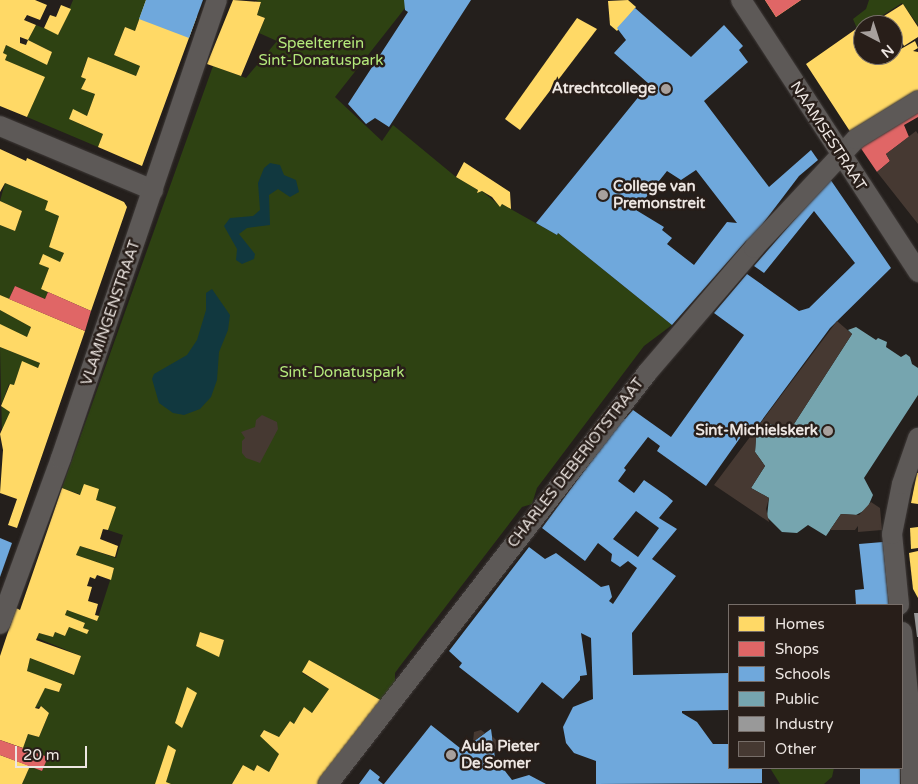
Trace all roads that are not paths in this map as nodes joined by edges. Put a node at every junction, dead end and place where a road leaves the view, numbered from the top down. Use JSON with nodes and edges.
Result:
{"nodes":[{"id":1,"x":217,"y":0,"type":"edge"},
{"id":2,"x":741,"y":0,"type":"edge"},
{"id":3,"x":918,"y":101,"type":"edge"},
{"id":4,"x":0,"y":126,"type":"edge"},
{"id":5,"x":840,"y":154,"type":"junction"},
{"id":6,"x":153,"y":190,"type":"junction"},
{"id":7,"x":918,"y":272,"type":"edge"},
{"id":8,"x":918,"y":438,"type":"edge"},
{"id":9,"x":899,"y":604,"type":"edge"},
{"id":10,"x":0,"y":624,"type":"edge"},
{"id":11,"x":903,"y":642,"type":"edge"},
{"id":12,"x":328,"y":784,"type":"edge"},
{"id":13,"x":911,"y":784,"type":"edge"}],
"edges":[{"from":1,"to":6,"type":"street","name":"VLAMINGENSTRAAT"},
{"from":2,"to":5,"type":"street","name":"NAAMSESTRAAT"},
{"from":3,"to":5,"type":"street","name":"CHARLES DEBERIOTSTRAAT"},
{"from":4,"to":6,"type":"street"},
{"from":5,"to":7,"type":"street","name":"NAAMSESTRAAT"},
{"from":5,"to":12,"type":"street","name":"CHARLES DEBERIOTSTRAAT"},
{"from":6,"to":10,"type":"street","name":"VLAMINGENSTRAAT"},
{"from":8,"to":9,"type":"street"},
{"from":11,"to":13,"type":"street"}]}
